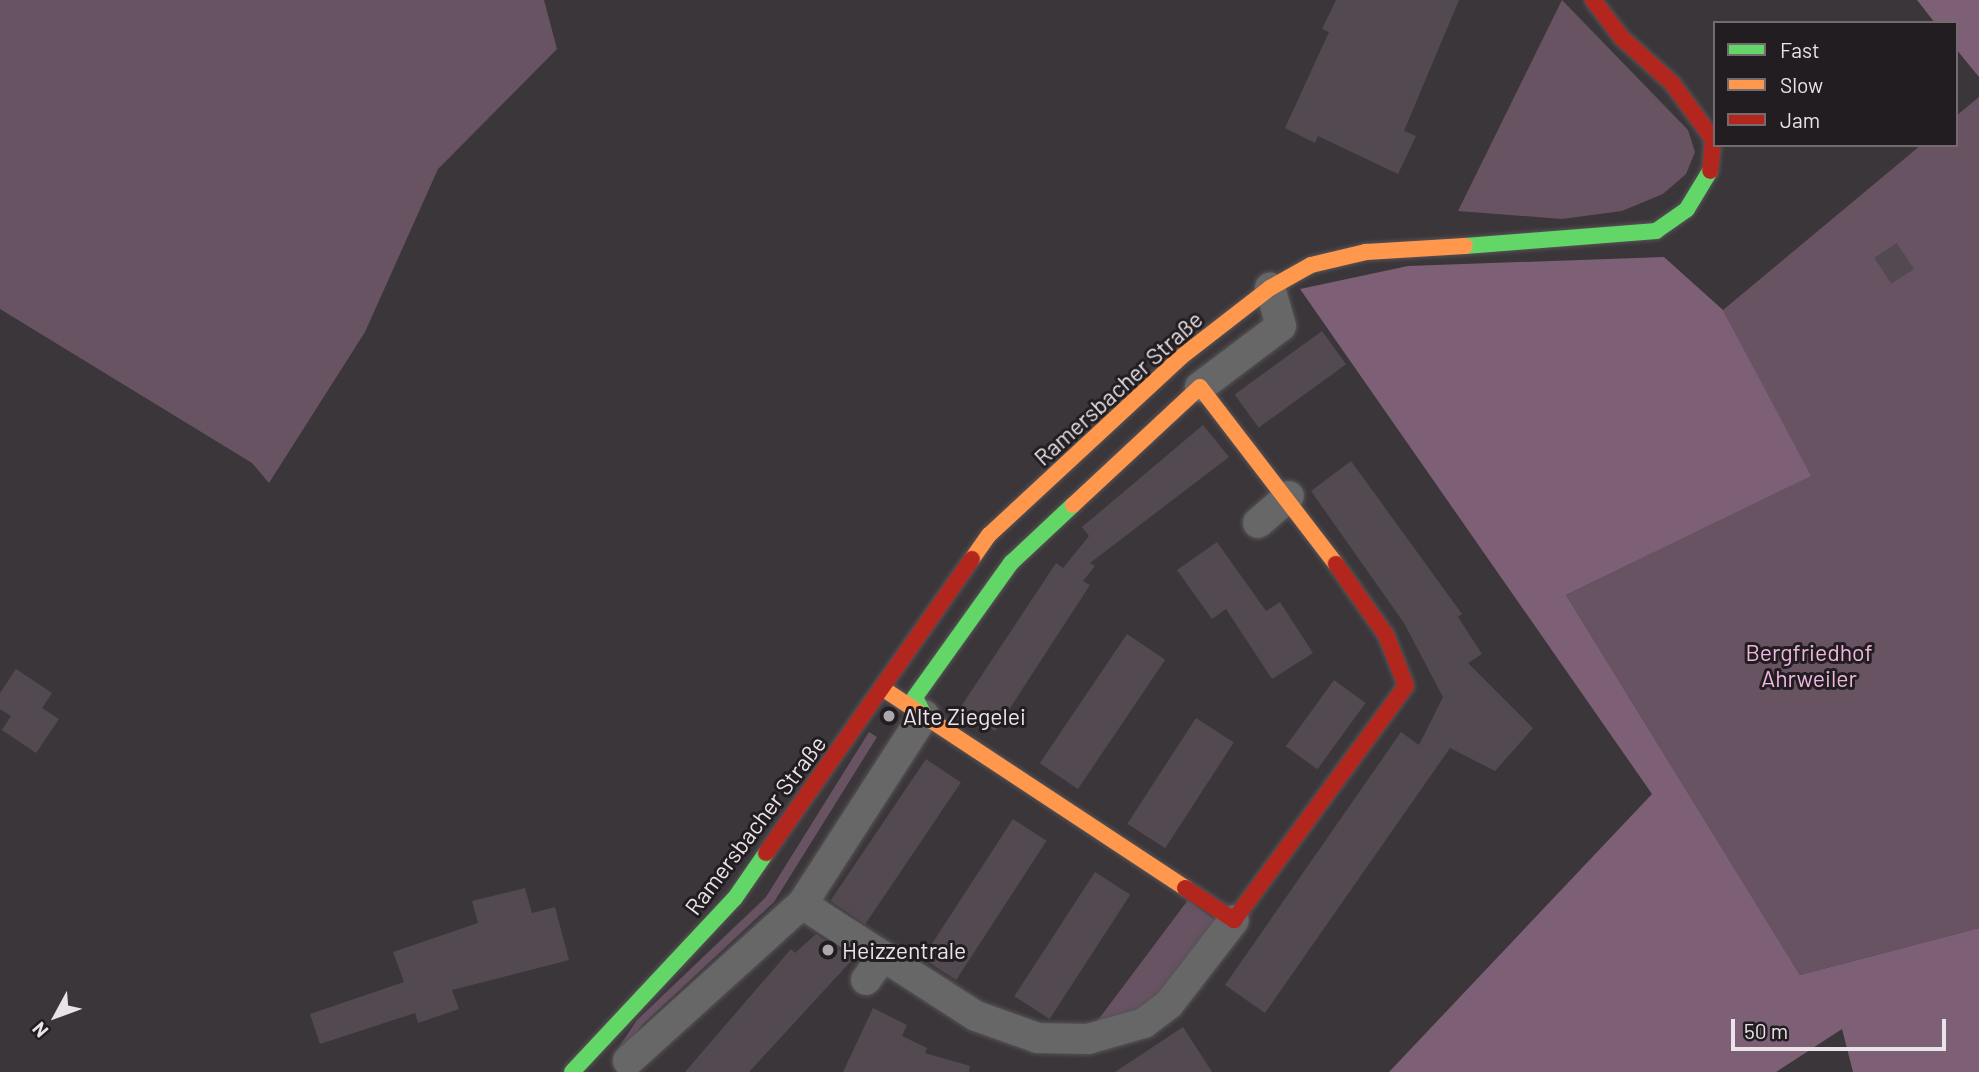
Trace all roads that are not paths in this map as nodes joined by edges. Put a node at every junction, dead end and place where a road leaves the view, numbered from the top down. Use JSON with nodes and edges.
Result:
{"nodes":[{"id":1,"x":1593,"y":0,"type":"edge"},
{"id":2,"x":1713,"y":139,"type":"edge"},
{"id":3,"x":1714,"y":147,"type":"edge"},
{"id":4,"x":1270,"y":288,"type":"junction"},
{"id":5,"x":1200,"y":387,"type":"junction"},
{"id":6,"x":1289,"y":496,"type":"junction"},
{"id":7,"x":1258,"y":523,"type":"dead end"},
{"id":8,"x":883,"y":688,"type":"junction"},
{"id":9,"x":924,"y":715,"type":"junction"},
{"id":10,"x":802,"y":904,"type":"junction"},
{"id":11,"x":1234,"y":920,"type":"junction"},
{"id":12,"x":884,"y":956,"type":"junction"},
{"id":13,"x":866,"y":979,"type":"dead end"},
{"id":14,"x":628,"y":1061,"type":"dead end"},
{"id":15,"x":572,"y":1072,"type":"edge"}],
"edges":[{"from":1,"to":2,"type":"main road","name":"Ramersbacher Straße"},
{"from":3,"to":4,"type":"main road","name":"Ramersbacher Straße"},
{"from":4,"to":5,"type":"street"},
{"from":4,"to":8,"type":"main road","name":"Ramersbacher Straße"},
{"from":5,"to":6,"type":"main road"},
{"from":5,"to":9,"type":"main road"},
{"from":6,"to":7,"type":"street"},
{"from":6,"to":11,"type":"main road"},
{"from":8,"to":9,"type":"main road"},
{"from":8,"to":15,"type":"main road","name":"Ramersbacher Straße"},
{"from":9,"to":10,"type":"street"},
{"from":9,"to":11,"type":"main road"},
{"from":10,"to":12,"type":"street"},
{"from":10,"to":14,"type":"street"},
{"from":11,"to":12,"type":"street"},
{"from":12,"to":13,"type":"street"}]}
